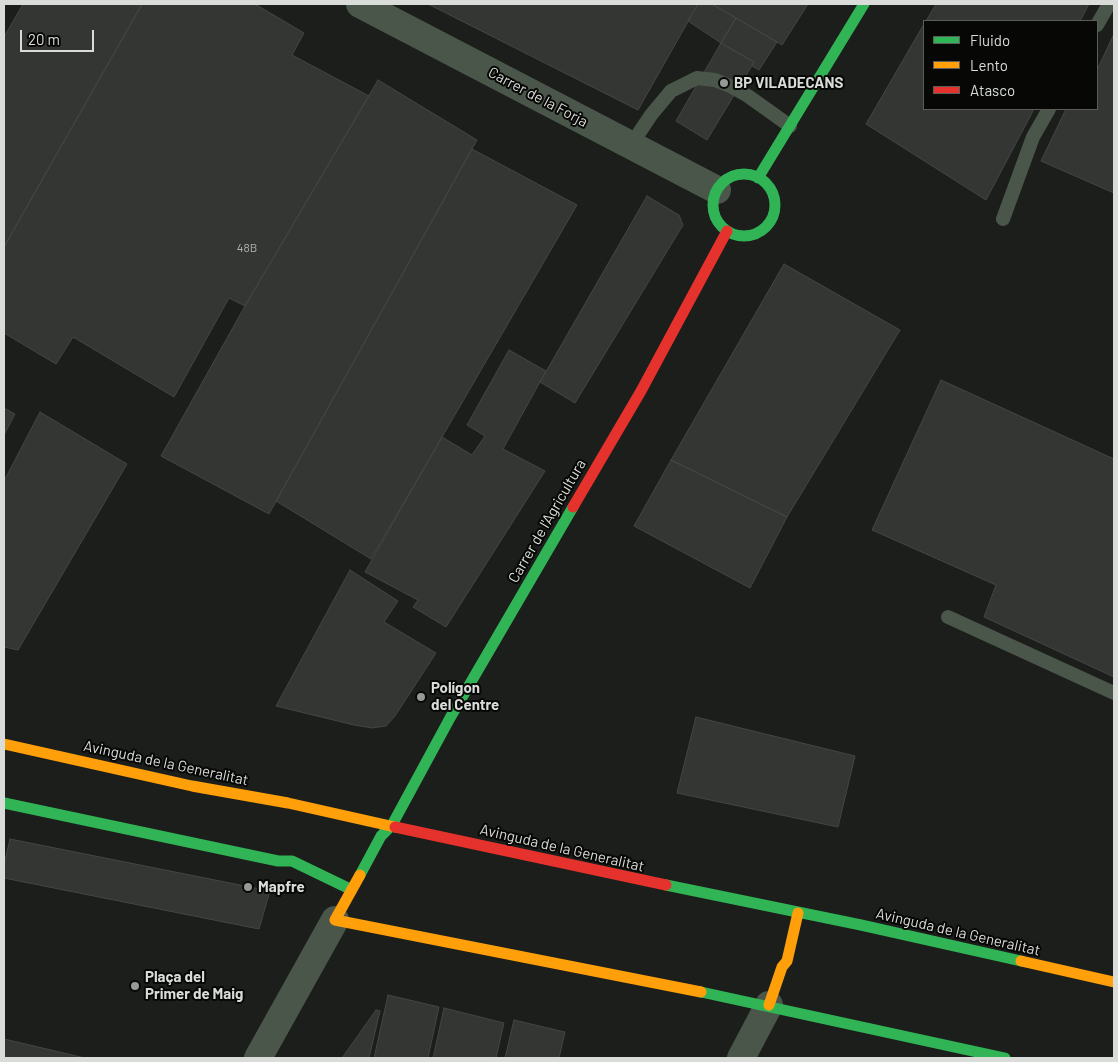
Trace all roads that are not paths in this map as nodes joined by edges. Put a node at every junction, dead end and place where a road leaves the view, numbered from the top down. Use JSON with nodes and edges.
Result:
{"nodes":[{"id":1,"x":360,"y":4,"type":"edge"},
{"id":2,"x":864,"y":4,"type":"edge"},
{"id":3,"x":1109,"y":4,"type":"edge"},
{"id":4,"x":1098,"y":23,"type":"edge"},
{"id":5,"x":1048,"y":110,"type":"edge"},
{"id":6,"x":790,"y":126,"type":"junction"},
{"id":7,"x":631,"y":146,"type":"junction"},
{"id":8,"x":758,"y":178,"type":"junction"},
{"id":9,"x":717,"y":190,"type":"junction"},
{"id":10,"x":1003,"y":219,"type":"dead end"},
{"id":11,"x":727,"y":231,"type":"junction"},
{"id":12,"x":948,"y":617,"type":"dead end"},
{"id":13,"x":1114,"y":693,"type":"edge"},
{"id":14,"x":4,"y":744,"type":"edge"},
{"id":15,"x":4,"y":803,"type":"edge"},
{"id":16,"x":392,"y":825,"type":"junction"},
{"id":17,"x":350,"y":889,"type":"junction"},
{"id":18,"x":798,"y":913,"type":"junction"},
{"id":19,"x":335,"y":920,"type":"junction"},
{"id":20,"x":1114,"y":982,"type":"edge"},
{"id":21,"x":769,"y":1005,"type":"junction"},
{"id":22,"x":943,"y":1052,"type":"edge"},
{"id":23,"x":258,"y":1058,"type":"edge"},
{"id":24,"x":741,"y":1058,"type":"edge"},
{"id":25,"x":1005,"y":1058,"type":"edge"}],
"edges":[{"from":1,"to":7,"type":"street","name":"Carrer de la Forja"},
{"from":2,"to":6,"type":"street"},
{"from":3,"to":4,"type":"lane"},
{"from":5,"to":10,"type":"lane"},
{"from":6,"to":7,"type":"lane"},
{"from":6,"to":8,"type":"street"},
{"from":7,"to":9,"type":"street","name":"Carrer de la Forja"},
{"from":8,"to":9,"type":"street"},
{"from":8,"to":11,"type":"street"},
{"from":9,"to":11,"type":"street"},
{"from":11,"to":16,"type":"street","name":"Carrer de l'Agricultura"},
{"from":12,"to":13,"type":"lane"},
{"from":14,"to":16,"type":"street","name":"Avinguda de la Generalitat"},
{"from":15,"to":17,"type":"street"},
{"from":16,"to":17,"type":"street","name":"Carrer de l'Agricultura"},
{"from":16,"to":18,"type":"street","name":"Avinguda de la Generalitat"},
{"from":17,"to":19,"type":"street","name":"Carrer de l'Agricultura"},
{"from":18,"to":20,"type":"street","name":"Avinguda de la Generalitat"},
{"from":18,"to":21,"type":"street"},
{"from":19,"to":21,"type":"street"},
{"from":19,"to":23,"type":"street"},
{"from":21,"to":22,"type":"street"},
{"from":21,"to":24,"type":"street"},
{"from":22,"to":25,"type":"street"}]}
